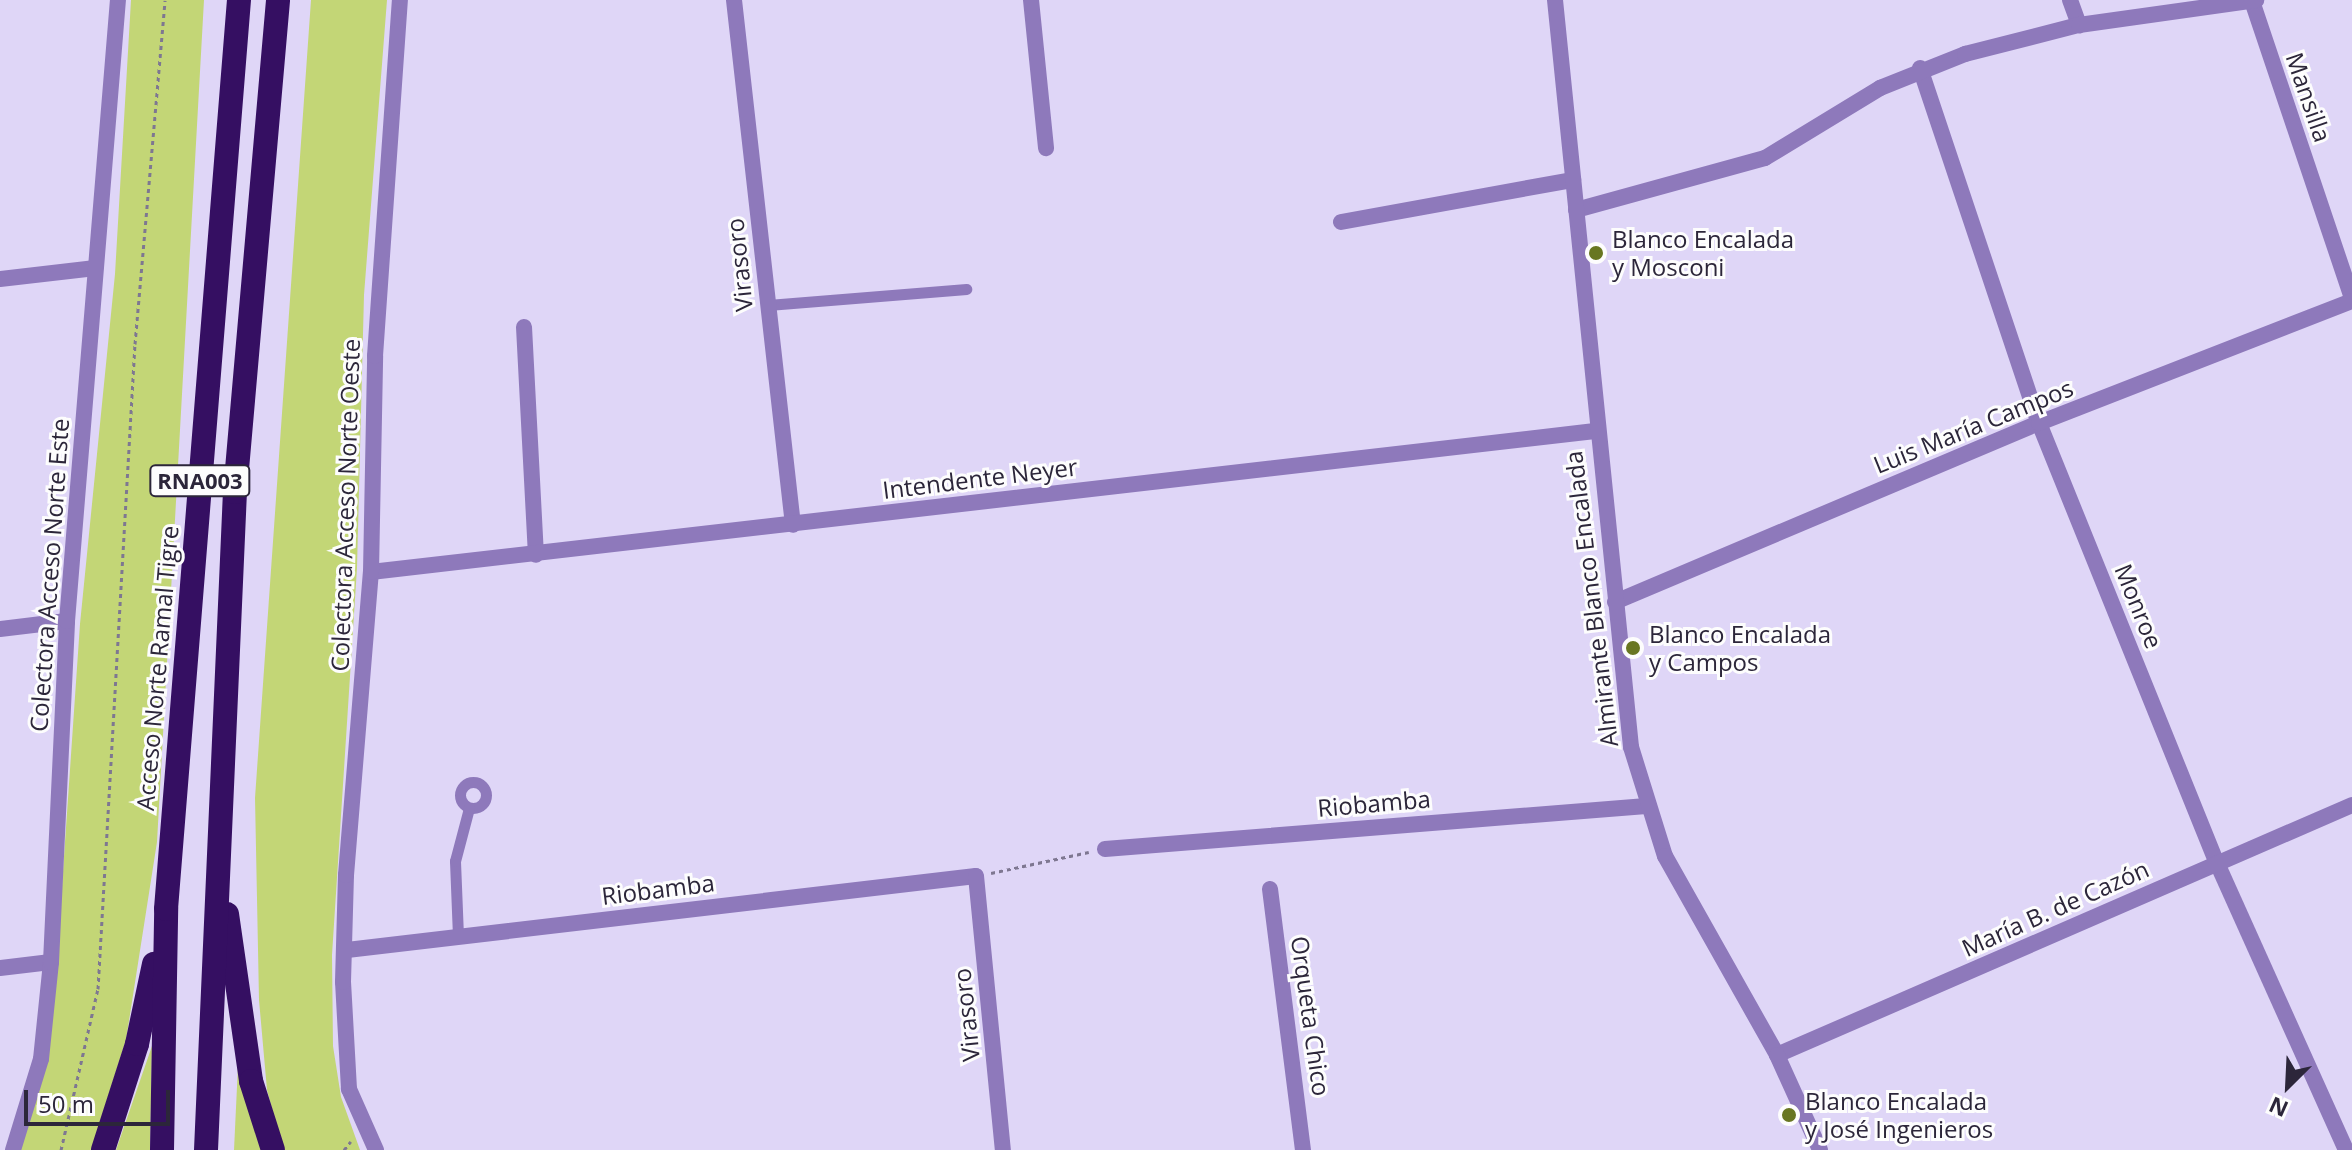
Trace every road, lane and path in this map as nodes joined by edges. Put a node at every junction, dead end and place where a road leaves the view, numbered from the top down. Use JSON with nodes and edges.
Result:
{"nodes":[{"id":1,"x":118,"y":0,"type":"edge"},
{"id":2,"x":165,"y":0,"type":"edge"},
{"id":3,"x":227,"y":0,"type":"edge"},
{"id":4,"x":239,"y":0,"type":"edge"},
{"id":5,"x":278,"y":0,"type":"edge"},
{"id":6,"x":291,"y":0,"type":"edge"},
{"id":7,"x":400,"y":0,"type":"edge"},
{"id":8,"x":734,"y":0,"type":"edge"},
{"id":9,"x":1031,"y":0,"type":"edge"},
{"id":10,"x":1555,"y":0,"type":"edge"},
{"id":11,"x":2070,"y":0,"type":"edge"},
{"id":12,"x":2254,"y":1,"type":"edge"},
{"id":13,"x":2079,"y":25,"type":"junction"},
{"id":14,"x":234,"y":52,"type":"junction"},
{"id":15,"x":1920,"y":68,"type":"junction"},
{"id":16,"x":266,"y":129,"type":"junction"},
{"id":17,"x":1046,"y":148,"type":"dead end"},
{"id":18,"x":1573,"y":180,"type":"junction"},
{"id":19,"x":1576,"y":210,"type":"junction"},
{"id":20,"x":1341,"y":222,"type":"dead end"},
{"id":21,"x":95,"y":268,"type":"junction"},
{"id":22,"x":0,"y":279,"type":"edge"},
{"id":23,"x":966,"y":289,"type":"dead end"},
{"id":24,"x":2352,"y":300,"type":"edge"},
{"id":25,"x":768,"y":305,"type":"junction"},
{"id":26,"x":524,"y":327,"type":"dead end"},
{"id":27,"x":2039,"y":423,"type":"junction"},
{"id":28,"x":1595,"y":431,"type":"junction"},
{"id":29,"x":793,"y":525,"type":"junction"},
{"id":30,"x":536,"y":555,"type":"junction"},
{"id":31,"x":371,"y":572,"type":"junction"},
{"id":32,"x":1615,"y":602,"type":"junction"},
{"id":33,"x":67,"y":621,"type":"junction"},
{"id":34,"x":0,"y":629,"type":"edge"},
{"id":35,"x":2352,"y":805,"type":"edge"},
{"id":36,"x":1646,"y":806,"type":"junction"},
{"id":37,"x":469,"y":808,"type":"dead end"},
{"id":38,"x":219,"y":830,"type":"junction"},
{"id":39,"x":1105,"y":849,"type":"joint"},
{"id":40,"x":2217,"y":863,"type":"junction"},
{"id":41,"x":976,"y":876,"type":"junction"},
{"id":42,"x":1270,"y":889,"type":"dead end"},
{"id":43,"x":166,"y":909,"type":"junction"},
{"id":44,"x":458,"y":936,"type":"junction"},
{"id":45,"x":347,"y":950,"type":"junction"},
{"id":46,"x":51,"y":962,"type":"junction"},
{"id":47,"x":0,"y":968,"type":"edge"},
{"id":48,"x":1777,"y":1055,"type":"junction"},
{"id":49,"x":13,"y":1150,"type":"edge"},
{"id":50,"x":61,"y":1150,"type":"edge"},
{"id":51,"x":103,"y":1150,"type":"edge"},
{"id":52,"x":162,"y":1150,"type":"edge"},
{"id":53,"x":206,"y":1150,"type":"edge"},
{"id":54,"x":273,"y":1150,"type":"edge"},
{"id":55,"x":376,"y":1150,"type":"edge"},
{"id":56,"x":1003,"y":1150,"type":"edge"},
{"id":57,"x":1303,"y":1150,"type":"edge"},
{"id":58,"x":1820,"y":1150,"type":"edge"},
{"id":59,"x":2346,"y":1150,"type":"edge"}],
"edges":[{"from":1,"to":21,"type":"street","name":"Colectora Acceso Norte Este"},
{"from":2,"to":50,"type":"path"},
{"from":3,"to":14,"type":"highway"},
{"from":4,"to":14,"type":"highway","name":"Acceso Norte Ramal Tigre","number":"RNA003"},
{"from":5,"to":16,"type":"highway","number":"RNA003"},
{"from":6,"to":16,"type":"highway"},
{"from":7,"to":31,"type":"street","name":"Colectora Acceso Norte Oeste"},
{"from":8,"to":25,"type":"street","name":"Virasoro"},
{"from":9,"to":17,"type":"street"},
{"from":10,"to":18,"type":"street","name":"Almirante Blanco Encalada"},
{"from":11,"to":13,"type":"street"},
{"from":12,"to":13,"type":"street"},
{"from":12,"to":24,"type":"street","name":"Mansilla"},
{"from":13,"to":15,"type":"street"},
{"from":14,"to":43,"type":"highway","name":"Acceso Norte Ramal Tigre","number":"RNA003"},
{"from":15,"to":19,"type":"street"},
{"from":15,"to":27,"type":"street","name":"Monroe"},
{"from":16,"to":38,"type":"highway","number":"RNA003"},
{"from":18,"to":19,"type":"street","name":"Almirante Blanco Encalada"},
{"from":18,"to":20,"type":"street"},
{"from":19,"to":28,"type":"street","name":"Almirante Blanco Encalada"},
{"from":21,"to":22,"type":"street"},
{"from":21,"to":33,"type":"street","name":"Colectora Acceso Norte Este"},
{"from":23,"to":25,"type":"lane"},
{"from":24,"to":27,"type":"street","name":"Luis María Campos"},
{"from":25,"to":29,"type":"street","name":"Virasoro"},
{"from":26,"to":30,"type":"street"},
{"from":27,"to":32,"type":"street","name":"Luis María Campos"},
{"from":27,"to":40,"type":"street","name":"Monroe"},
{"from":28,"to":29,"type":"street","name":"Intendente Neyer"},
{"from":28,"to":32,"type":"street","name":"Almirante Blanco Encalada"},
{"from":29,"to":30,"type":"street","name":"Intendente Neyer"},
{"from":30,"to":31,"type":"street","name":"Intendente Neyer"},
{"from":31,"to":45,"type":"street","name":"Colectora Acceso Norte Oeste"},
{"from":32,"to":36,"type":"street","name":"Almirante Blanco Encalada"},
{"from":33,"to":34,"type":"street"},
{"from":33,"to":46,"type":"street","name":"Colectora Acceso Norte Este"},
{"from":35,"to":40,"type":"street","name":"María B. de Cazón"},
{"from":36,"to":39,"type":"street","name":"Riobamba"},
{"from":36,"to":48,"type":"street","name":"Almirante Blanco Encalada"},
{"from":37,"to":44,"type":"lane"},
{"from":38,"to":53,"type":"highway","number":"RNA003"},
{"from":38,"to":54,"type":"highway"},
{"from":39,"to":41,"type":"path"},
{"from":40,"to":48,"type":"street","name":"María B. de Cazón"},
{"from":40,"to":59,"type":"street","name":"Monroe"},
{"from":41,"to":44,"type":"street","name":"Riobamba"},
{"from":41,"to":56,"type":"street","name":"Virasoro"},
{"from":42,"to":57,"type":"street","name":"Orqueta Chico"},
{"from":43,"to":51,"type":"highway"},
{"from":43,"to":52,"type":"highway","name":"Acceso Norte Ramal Tigre","number":"RNA003"},
{"from":44,"to":45,"type":"street","name":"Riobamba"},
{"from":45,"to":55,"type":"street","name":"Colectora Acceso Norte Oeste"},
{"from":46,"to":47,"type":"street"},
{"from":46,"to":49,"type":"street","name":"Colectora Acceso Norte Este"},
{"from":48,"to":58,"type":"street","name":"Almirante Blanco Encalada"}]}
